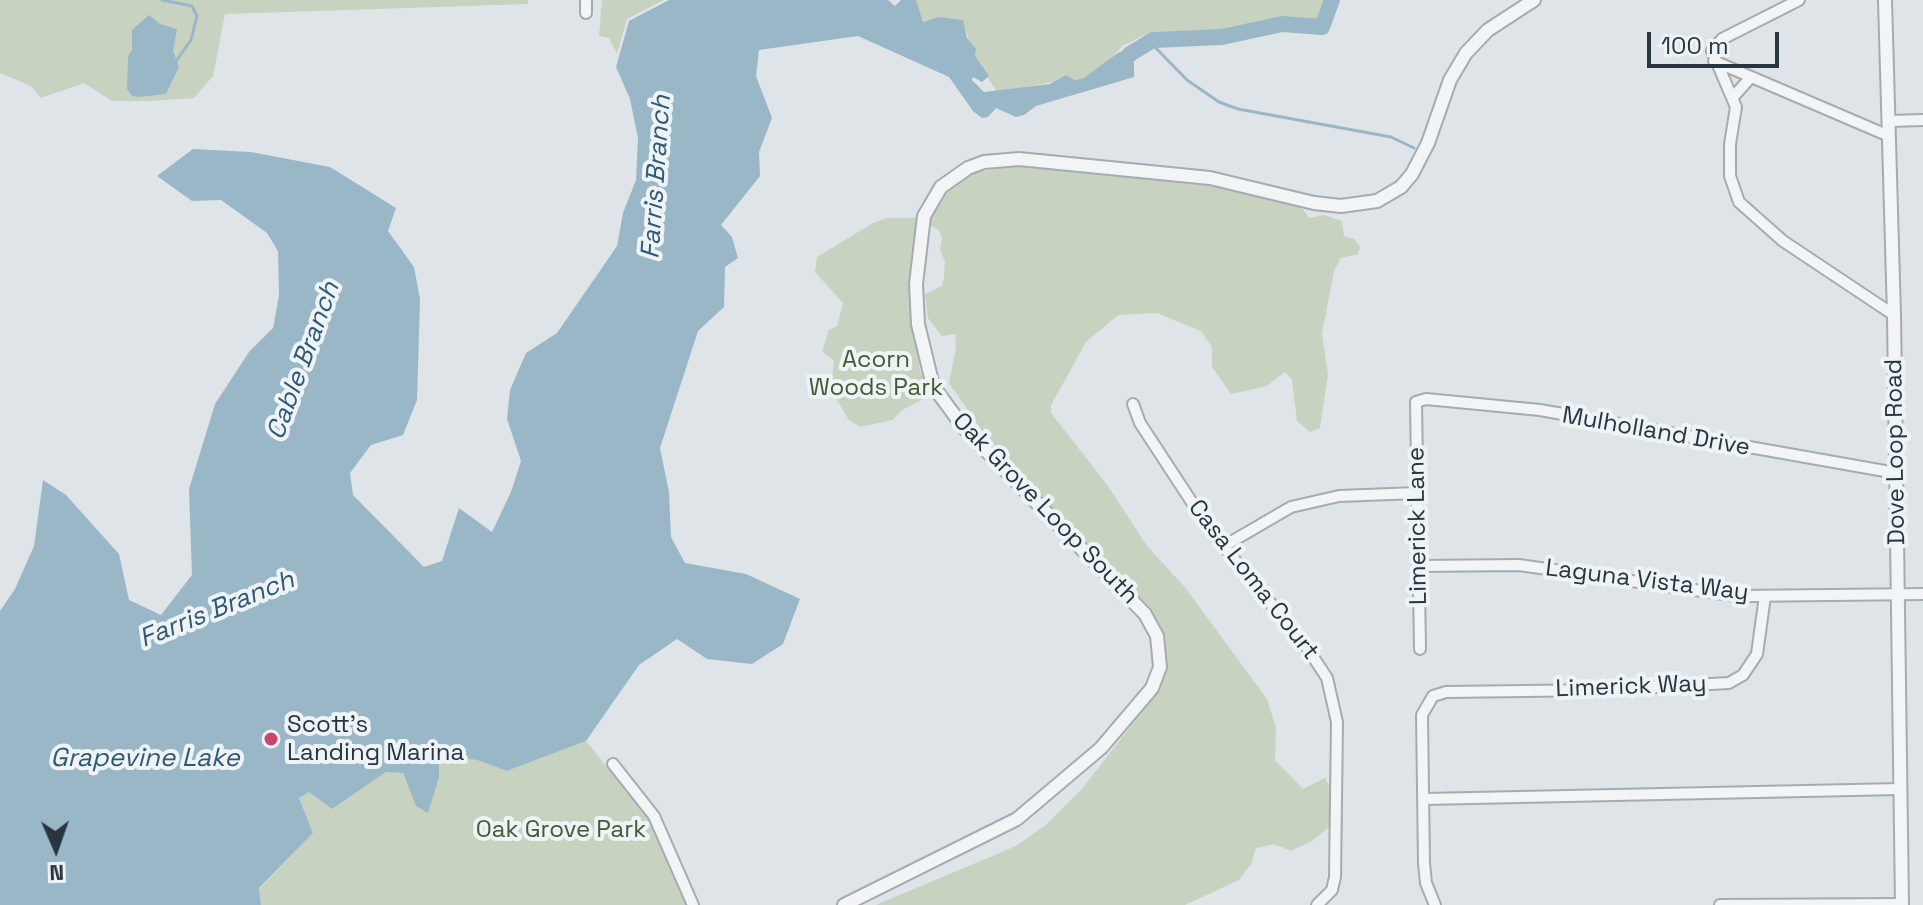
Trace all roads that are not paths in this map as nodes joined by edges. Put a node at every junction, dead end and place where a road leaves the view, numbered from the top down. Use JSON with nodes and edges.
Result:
{"nodes":[{"id":1,"x":586,"y":0,"type":"edge"},
{"id":2,"x":1534,"y":0,"type":"edge"},
{"id":3,"x":1799,"y":0,"type":"edge"},
{"id":4,"x":1885,"y":0,"type":"edge"},
{"id":5,"x":586,"y":13,"type":"dead end"},
{"id":6,"x":1714,"y":61,"type":"junction"},
{"id":7,"x":1751,"y":77,"type":"junction"},
{"id":8,"x":1734,"y":96,"type":"junction"},
{"id":9,"x":1923,"y":120,"type":"edge"},
{"id":10,"x":1889,"y":121,"type":"junction"},
{"id":11,"x":1889,"y":136,"type":"junction"},
{"id":12,"x":1894,"y":315,"type":"junction"},
{"id":13,"x":1416,"y":402,"type":"joint"},
{"id":14,"x":1133,"y":404,"type":"dead end"},
{"id":15,"x":1896,"y":473,"type":"junction"},
{"id":16,"x":1417,"y":493,"type":"junction"},
{"id":17,"x":1224,"y":546,"type":"junction"},
{"id":18,"x":1418,"y":566,"type":"junction"},
{"id":19,"x":1898,"y":594,"type":"junction"},
{"id":20,"x":1923,"y":594,"type":"edge"},
{"id":21,"x":1765,"y":596,"type":"junction"},
{"id":22,"x":1420,"y":649,"type":"dead end"},
{"id":23,"x":613,"y":764,"type":"dead end"},
{"id":24,"x":1900,"y":789,"type":"junction"},
{"id":25,"x":1425,"y":799,"type":"junction"},
{"id":26,"x":693,"y":905,"type":"edge"},
{"id":27,"x":844,"y":905,"type":"edge"},
{"id":28,"x":1317,"y":905,"type":"edge"},
{"id":29,"x":1435,"y":905,"type":"edge"},
{"id":30,"x":1720,"y":905,"type":"edge"},
{"id":31,"x":1902,"y":905,"type":"edge"}],
"edges":[{"from":1,"to":5,"type":"street"},
{"from":2,"to":27,"type":"street","name":"Oak Grove Loop South"},
{"from":3,"to":6,"type":"street"},
{"from":4,"to":10,"type":"street","name":"Dove Loop Road"},
{"from":6,"to":7,"type":"street"},
{"from":6,"to":8,"type":"street"},
{"from":7,"to":8,"type":"street"},
{"from":7,"to":11,"type":"street"},
{"from":8,"to":12,"type":"street"},
{"from":9,"to":10,"type":"street"},
{"from":10,"to":11,"type":"street","name":"Dove Loop Road"},
{"from":11,"to":12,"type":"street","name":"Dove Loop Road"},
{"from":12,"to":15,"type":"street","name":"Dove Loop Road"},
{"from":13,"to":15,"type":"street","name":"Mulholland Drive"},
{"from":13,"to":16,"type":"street","name":"Limerick Lane"},
{"from":14,"to":17,"type":"street","name":"Casa Loma Court"},
{"from":15,"to":19,"type":"street","name":"Dove Loop Road"},
{"from":16,"to":17,"type":"street"},
{"from":16,"to":18,"type":"street","name":"Limerick Lane"},
{"from":17,"to":28,"type":"street","name":"Casa Loma Court"},
{"from":18,"to":21,"type":"street","name":"Laguna Vista Way"},
{"from":18,"to":22,"type":"street","name":"Limerick Lane"},
{"from":19,"to":20,"type":"street","name":"Laguna Vista Way"},
{"from":19,"to":21,"type":"street","name":"Laguna Vista Way"},
{"from":19,"to":24,"type":"street","name":"Dove Loop Road"},
{"from":21,"to":25,"type":"street","name":"Limerick Way"},
{"from":23,"to":26,"type":"street"},
{"from":24,"to":25,"type":"street"},
{"from":24,"to":31,"type":"street","name":"Dove Loop Road"},
{"from":25,"to":29,"type":"street"},
{"from":30,"to":31,"type":"street"}]}
